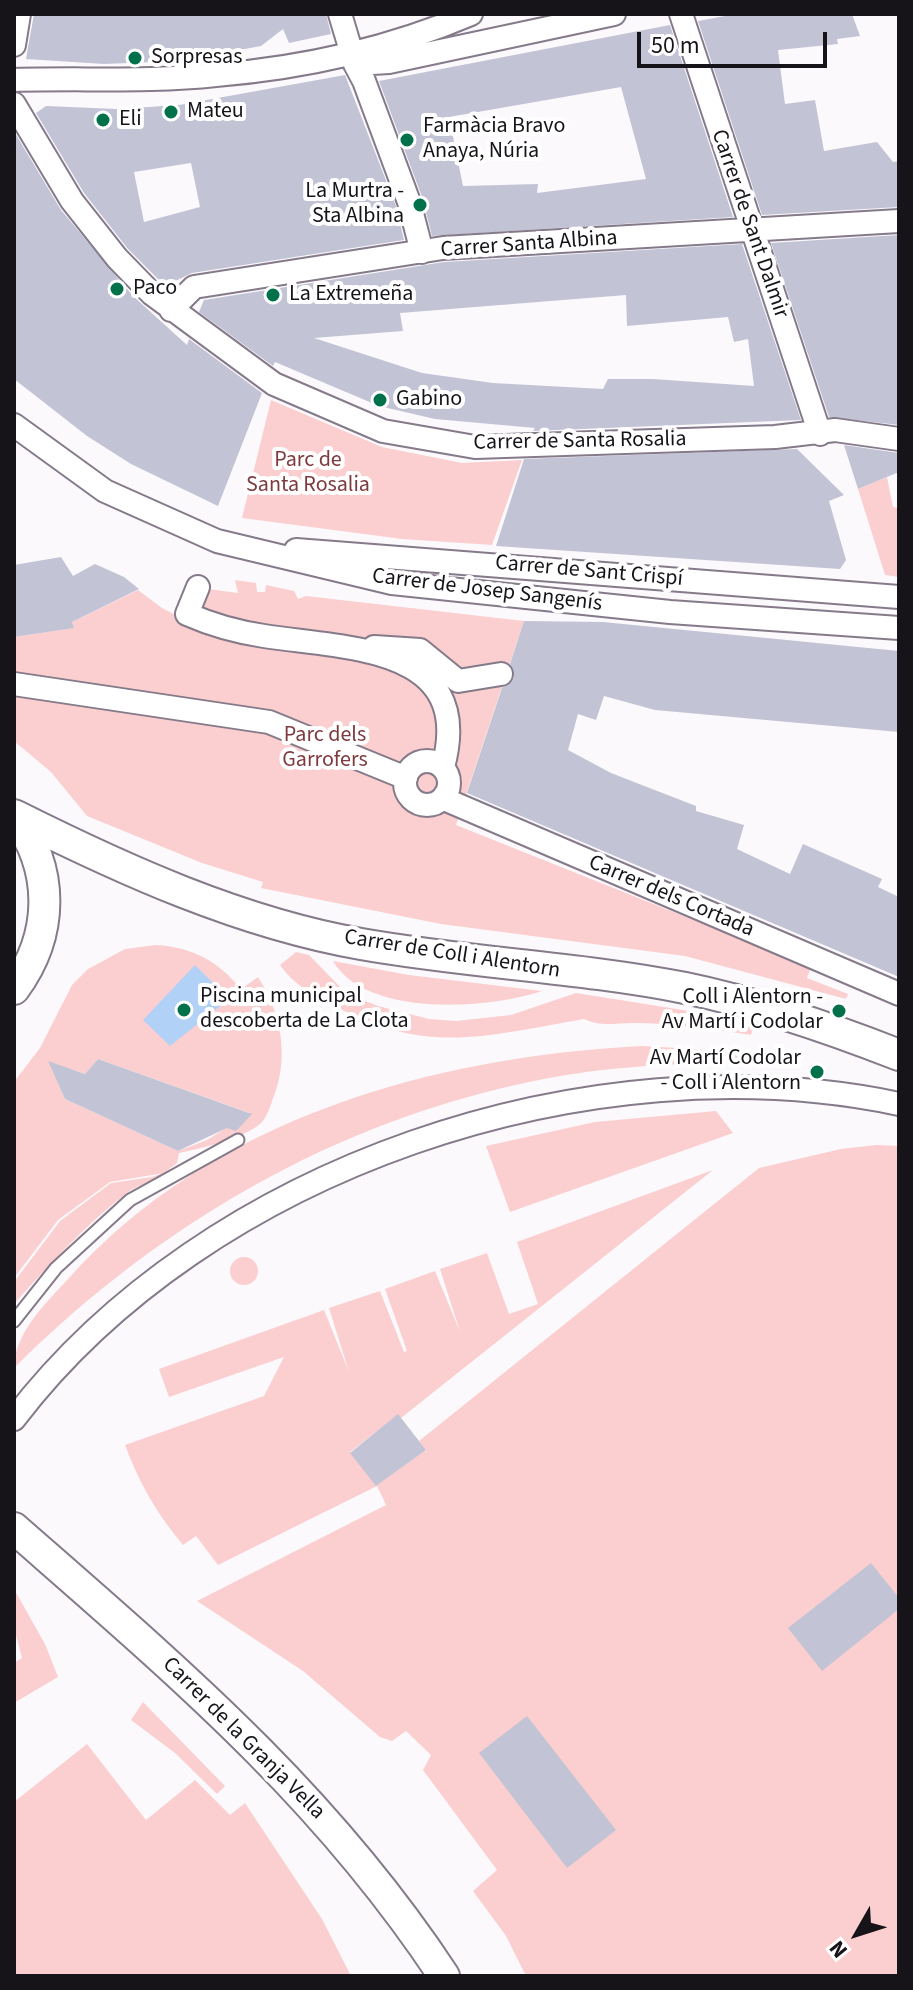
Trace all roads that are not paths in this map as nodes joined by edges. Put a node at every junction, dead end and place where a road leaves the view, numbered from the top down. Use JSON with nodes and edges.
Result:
{"nodes":[{"id":1,"x":19,"y":14,"type":"edge"},
{"id":2,"x":340,"y":14,"type":"edge"},
{"id":3,"x":471,"y":14,"type":"edge"},
{"id":4,"x":614,"y":14,"type":"edge"},
{"id":5,"x":681,"y":14,"type":"edge"},
{"id":6,"x":14,"y":45,"type":"edge"},
{"id":7,"x":353,"y":59,"type":"junction"},
{"id":8,"x":14,"y":80,"type":"edge"},
{"id":9,"x":14,"y":104,"type":"edge"},
{"id":10,"x":899,"y":221,"type":"edge"},
{"id":11,"x":750,"y":231,"type":"junction"},
{"id":12,"x":422,"y":252,"type":"junction"},
{"id":13,"x":171,"y":310,"type":"junction"},
{"id":14,"x":14,"y":425,"type":"edge"},
{"id":15,"x":820,"y":434,"type":"junction"},
{"id":16,"x":899,"y":439,"type":"edge"},
{"id":17,"x":231,"y":546,"type":"junction"},
{"id":18,"x":198,"y":587,"type":"dead end"},
{"id":19,"x":899,"y":597,"type":"edge"},
{"id":20,"x":899,"y":628,"type":"edge"},
{"id":21,"x":368,"y":651,"type":"junction"},
{"id":22,"x":501,"y":674,"type":"dead end"},
{"id":23,"x":14,"y":684,"type":"edge"},
{"id":24,"x":443,"y":767,"type":"junction"},
{"id":25,"x":406,"y":778,"type":"junction"},
{"id":26,"x":445,"y":795,"type":"junction"},
{"id":27,"x":15,"y":816,"type":"edge"},
{"id":28,"x":14,"y":989,"type":"edge"},
{"id":29,"x":899,"y":994,"type":"edge"},
{"id":30,"x":899,"y":1055,"type":"edge"},
{"id":31,"x":899,"y":1104,"type":"edge"},
{"id":32,"x":238,"y":1140,"type":"dead end"},
{"id":33,"x":14,"y":1321,"type":"edge"},
{"id":34,"x":14,"y":1419,"type":"edge"},
{"id":35,"x":14,"y":1528,"type":"edge"},
{"id":36,"x":444,"y":1976,"type":"edge"}],
"edges":[{"from":1,"to":6,"type":"street"},
{"from":2,"to":7,"type":"street"},
{"from":3,"to":7,"type":"street"},
{"from":4,"to":7,"type":"street"},
{"from":5,"to":11,"type":"street","name":"Carrer de Sant Dalmir"},
{"from":7,"to":8,"type":"street"},
{"from":7,"to":12,"type":"street"},
{"from":9,"to":13,"type":"street","name":"Carrer de Santa Rosalia"},
{"from":10,"to":11,"type":"street","name":"Carrer Santa Albina"},
{"from":11,"to":12,"type":"street","name":"Carrer Santa Albina"},
{"from":11,"to":15,"type":"street","name":"Carrer de Sant Dalmir"},
{"from":12,"to":13,"type":"street","name":"Carrer Santa Albina"},
{"from":13,"to":15,"type":"street","name":"Carrer de Santa Rosalia"},
{"from":14,"to":17,"type":"street","name":"Carrer de Josep Sangenís"},
{"from":15,"to":16,"type":"street","name":"Carrer de Santa Rosalia"},
{"from":17,"to":19,"type":"street","name":"Carrer de Sant Crispí"},
{"from":17,"to":20,"type":"street","name":"Carrer de Josep Sangenís"},
{"from":18,"to":21,"type":"street"},
{"from":21,"to":22,"type":"street"},
{"from":21,"to":24,"type":"street"},
{"from":23,"to":25,"type":"street"},
{"from":24,"to":25,"type":"street"},
{"from":24,"to":26,"type":"street"},
{"from":25,"to":26,"type":"street"},
{"from":26,"to":29,"type":"street","name":"Carrer dels Cortada"},
{"from":27,"to":28,"type":"street"},
{"from":27,"to":30,"type":"street","name":"Carrer de Coll i Alentorn"},
{"from":31,"to":34,"type":"street"},
{"from":32,"to":33,"type":"lane"},
{"from":35,"to":36,"type":"street","name":"Carrer de la Granja Vella"}]}
